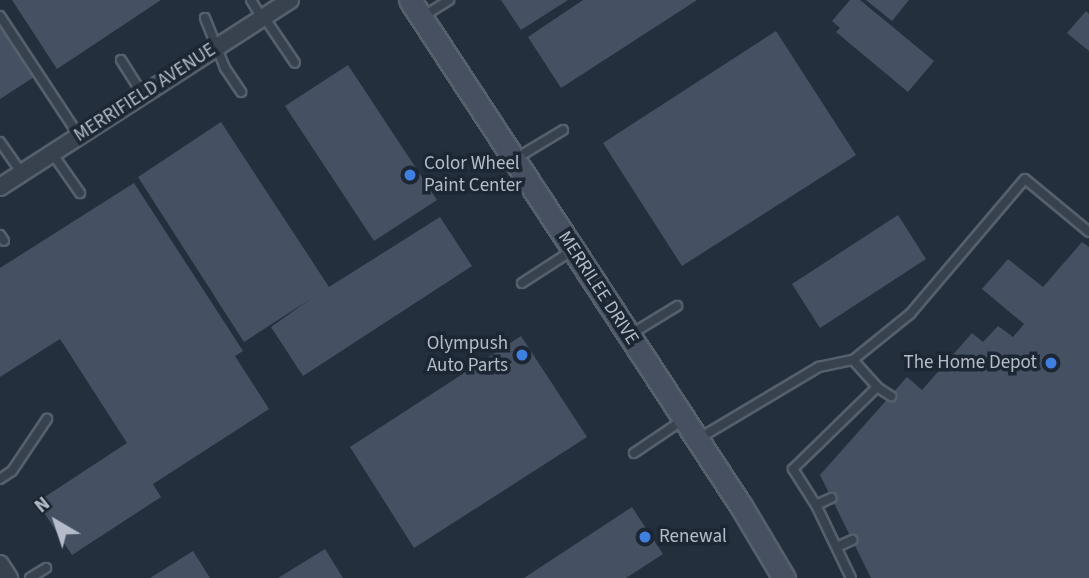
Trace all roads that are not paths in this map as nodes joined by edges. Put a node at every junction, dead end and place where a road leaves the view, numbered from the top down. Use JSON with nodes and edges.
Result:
{"nodes":[{"id":1,"x":251,"y":0,"type":"edge"},
{"id":2,"x":290,"y":0,"type":"edge"},
{"id":3,"x":449,"y":0,"type":"edge"},
{"id":4,"x":415,"y":9,"type":"edge"},
{"id":5,"x":0,"y":16,"type":"edge"},
{"id":6,"x":205,"y":18,"type":"dead end"},
{"id":7,"x":263,"y":18,"type":"junction"},
{"id":8,"x":217,"y":48,"type":"junction"},
{"id":9,"x":121,"y":60,"type":"dead end"},
{"id":10,"x":295,"y":64,"type":"dead end"},
{"id":11,"x":240,"y":92,"type":"dead end"},
{"id":12,"x":143,"y":95,"type":"junction"},
{"id":13,"x":563,"y":130,"type":"dead end"},
{"id":14,"x":79,"y":136,"type":"junction"},
{"id":15,"x":0,"y":142,"type":"edge"},
{"id":16,"x":52,"y":153,"type":"junction"},
{"id":17,"x":515,"y":159,"type":"junction"},
{"id":18,"x":22,"y":173,"type":"junction"},
{"id":19,"x":0,"y":187,"type":"edge"},
{"id":20,"x":80,"y":193,"type":"dead end"},
{"id":21,"x":1089,"y":232,"type":"edge"},
{"id":22,"x":573,"y":250,"type":"junction"},
{"id":23,"x":522,"y":283,"type":"dead end"},
{"id":24,"x":677,"y":306,"type":"dead end"},
{"id":25,"x":628,"y":336,"type":"junction"},
{"id":26,"x":853,"y":360,"type":"junction"},
{"id":27,"x":877,"y":387,"type":"junction"},
{"id":28,"x":891,"y":396,"type":"dead end"},
{"id":29,"x":47,"y":419,"type":"dead end"},
{"id":30,"x":683,"y":421,"type":"junction"},
{"id":31,"x":696,"y":440,"type":"junction"},
{"id":32,"x":634,"y":453,"type":"dead end"},
{"id":33,"x":0,"y":480,"type":"edge"},
{"id":34,"x":831,"y":498,"type":"dead end"},
{"id":35,"x":816,"y":505,"type":"junction"},
{"id":36,"x":852,"y":540,"type":"dead end"},
{"id":37,"x":837,"y":547,"type":"junction"},
{"id":38,"x":0,"y":564,"type":"edge"},
{"id":39,"x":46,"y":568,"type":"dead end"},
{"id":40,"x":9,"y":578,"type":"edge"},
{"id":41,"x":30,"y":578,"type":"edge"},
{"id":42,"x":784,"y":578,"type":"edge"},
{"id":43,"x":851,"y":578,"type":"edge"}],
"edges":[{"from":1,"to":7,"type":"lane"},
{"from":2,"to":7,"type":"street","name":"MERRIFIELD AVENUE"},
{"from":3,"to":4,"type":"lane"},
{"from":4,"to":17,"type":"street","name":"MERRILEE DRIVE"},
{"from":5,"to":14,"type":"lane"},
{"from":6,"to":8,"type":"lane"},
{"from":7,"to":8,"type":"street","name":"MERRIFIELD AVENUE"},
{"from":7,"to":10,"type":"lane"},
{"from":8,"to":11,"type":"lane"},
{"from":8,"to":12,"type":"street","name":"MERRIFIELD AVENUE"},
{"from":9,"to":12,"type":"lane"},
{"from":12,"to":14,"type":"street","name":"MERRIFIELD AVENUE"},
{"from":13,"to":17,"type":"lane"},
{"from":14,"to":16,"type":"street","name":"MERRIFIELD AVENUE"},
{"from":15,"to":18,"type":"lane"},
{"from":16,"to":18,"type":"street","name":"MERRIFIELD AVENUE"},
{"from":16,"to":20,"type":"lane"},
{"from":17,"to":22,"type":"street","name":"MERRILEE DRIVE"},
{"from":18,"to":19,"type":"street","name":"MERRIFIELD AVENUE"},
{"from":21,"to":26,"type":"lane"},
{"from":22,"to":23,"type":"lane"},
{"from":22,"to":25,"type":"street","name":"MERRILEE DRIVE"},
{"from":24,"to":25,"type":"lane"},
{"from":25,"to":30,"type":"street","name":"MERRILEE DRIVE"},
{"from":26,"to":27,"type":"lane"},
{"from":26,"to":31,"type":"lane"},
{"from":27,"to":28,"type":"lane"},
{"from":27,"to":35,"type":"lane"},
{"from":29,"to":33,"type":"lane"},
{"from":30,"to":31,"type":"street","name":"MERRILEE DRIVE"},
{"from":30,"to":32,"type":"lane"},
{"from":31,"to":42,"type":"street","name":"MERRILEE DRIVE"},
{"from":34,"to":35,"type":"lane"},
{"from":35,"to":37,"type":"lane"},
{"from":36,"to":37,"type":"lane"},
{"from":37,"to":43,"type":"lane"},
{"from":38,"to":40,"type":"street"},
{"from":39,"to":41,"type":"lane"}]}
